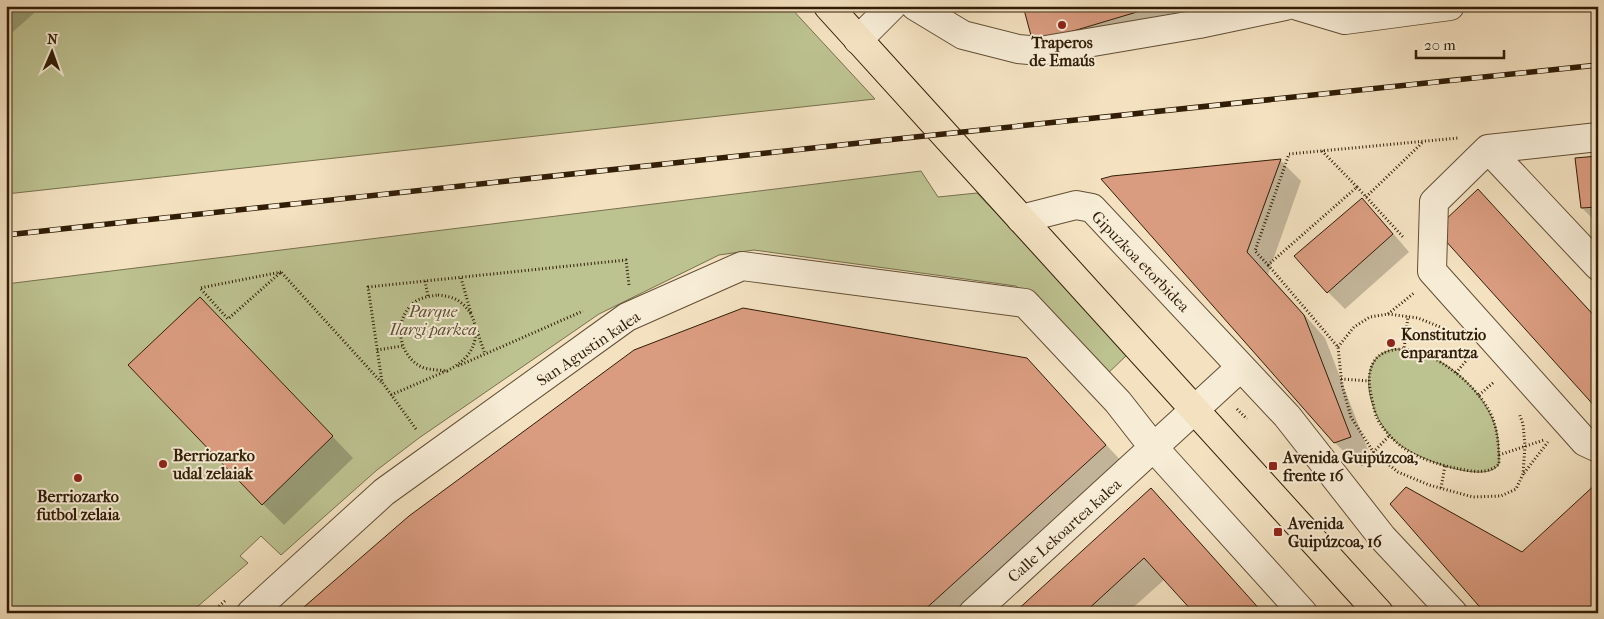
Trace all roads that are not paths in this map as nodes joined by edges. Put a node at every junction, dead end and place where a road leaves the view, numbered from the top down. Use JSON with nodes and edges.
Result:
{"nodes":[{"id":1,"x":828,"y":6,"type":"edge"},
{"id":2,"x":892,"y":6,"type":"edge"},
{"id":3,"x":914,"y":6,"type":"edge"},
{"id":4,"x":1285,"y":6,"type":"edge"},
{"id":5,"x":1298,"y":6,"type":"edge"},
{"id":6,"x":1450,"y":6,"type":"edge"},
{"id":7,"x":858,"y":40,"type":"junction"},
{"id":8,"x":1598,"y":137,"type":"edge"},
{"id":9,"x":1488,"y":149,"type":"junction"},
{"id":10,"x":1021,"y":219,"type":"junction"},
{"id":11,"x":1598,"y":266,"type":"edge"},
{"id":12,"x":1241,"y":367,"type":"junction"},
{"id":13,"x":1196,"y":410,"type":"junction"},
{"id":14,"x":1591,"y":445,"type":"edge"},
{"id":15,"x":1154,"y":448,"type":"junction"},
{"id":16,"x":251,"y":613,"type":"edge"},
{"id":17,"x":973,"y":613,"type":"edge"},
{"id":18,"x":1303,"y":613,"type":"edge"},
{"id":19,"x":1379,"y":613,"type":"edge"},
{"id":20,"x":1453,"y":613,"type":"edge"}],
"edges":[{"from":1,"to":7,"type":"main road"},
{"from":2,"to":7,"type":"street"},
{"from":3,"to":4,"type":"street"},
{"from":5,"to":6,"type":"street"},
{"from":7,"to":10,"type":"main road"},
{"from":8,"to":9,"type":"street"},
{"from":9,"to":11,"type":"street"},
{"from":9,"to":14,"type":"street"},
{"from":10,"to":12,"type":"street","name":"Gipuzkoa etorbidea"},
{"from":10,"to":13,"type":"main road"},
{"from":12,"to":13,"type":"street"},
{"from":12,"to":20,"type":"street","name":"Gipuzkoa etorbidea"},
{"from":13,"to":15,"type":"street"},
{"from":13,"to":19,"type":"main road"},
{"from":15,"to":16,"type":"street","name":"San Agustin kalea"},
{"from":15,"to":17,"type":"street","name":"Calle Lekoartea kalea"},
{"from":15,"to":18,"type":"street"}]}
